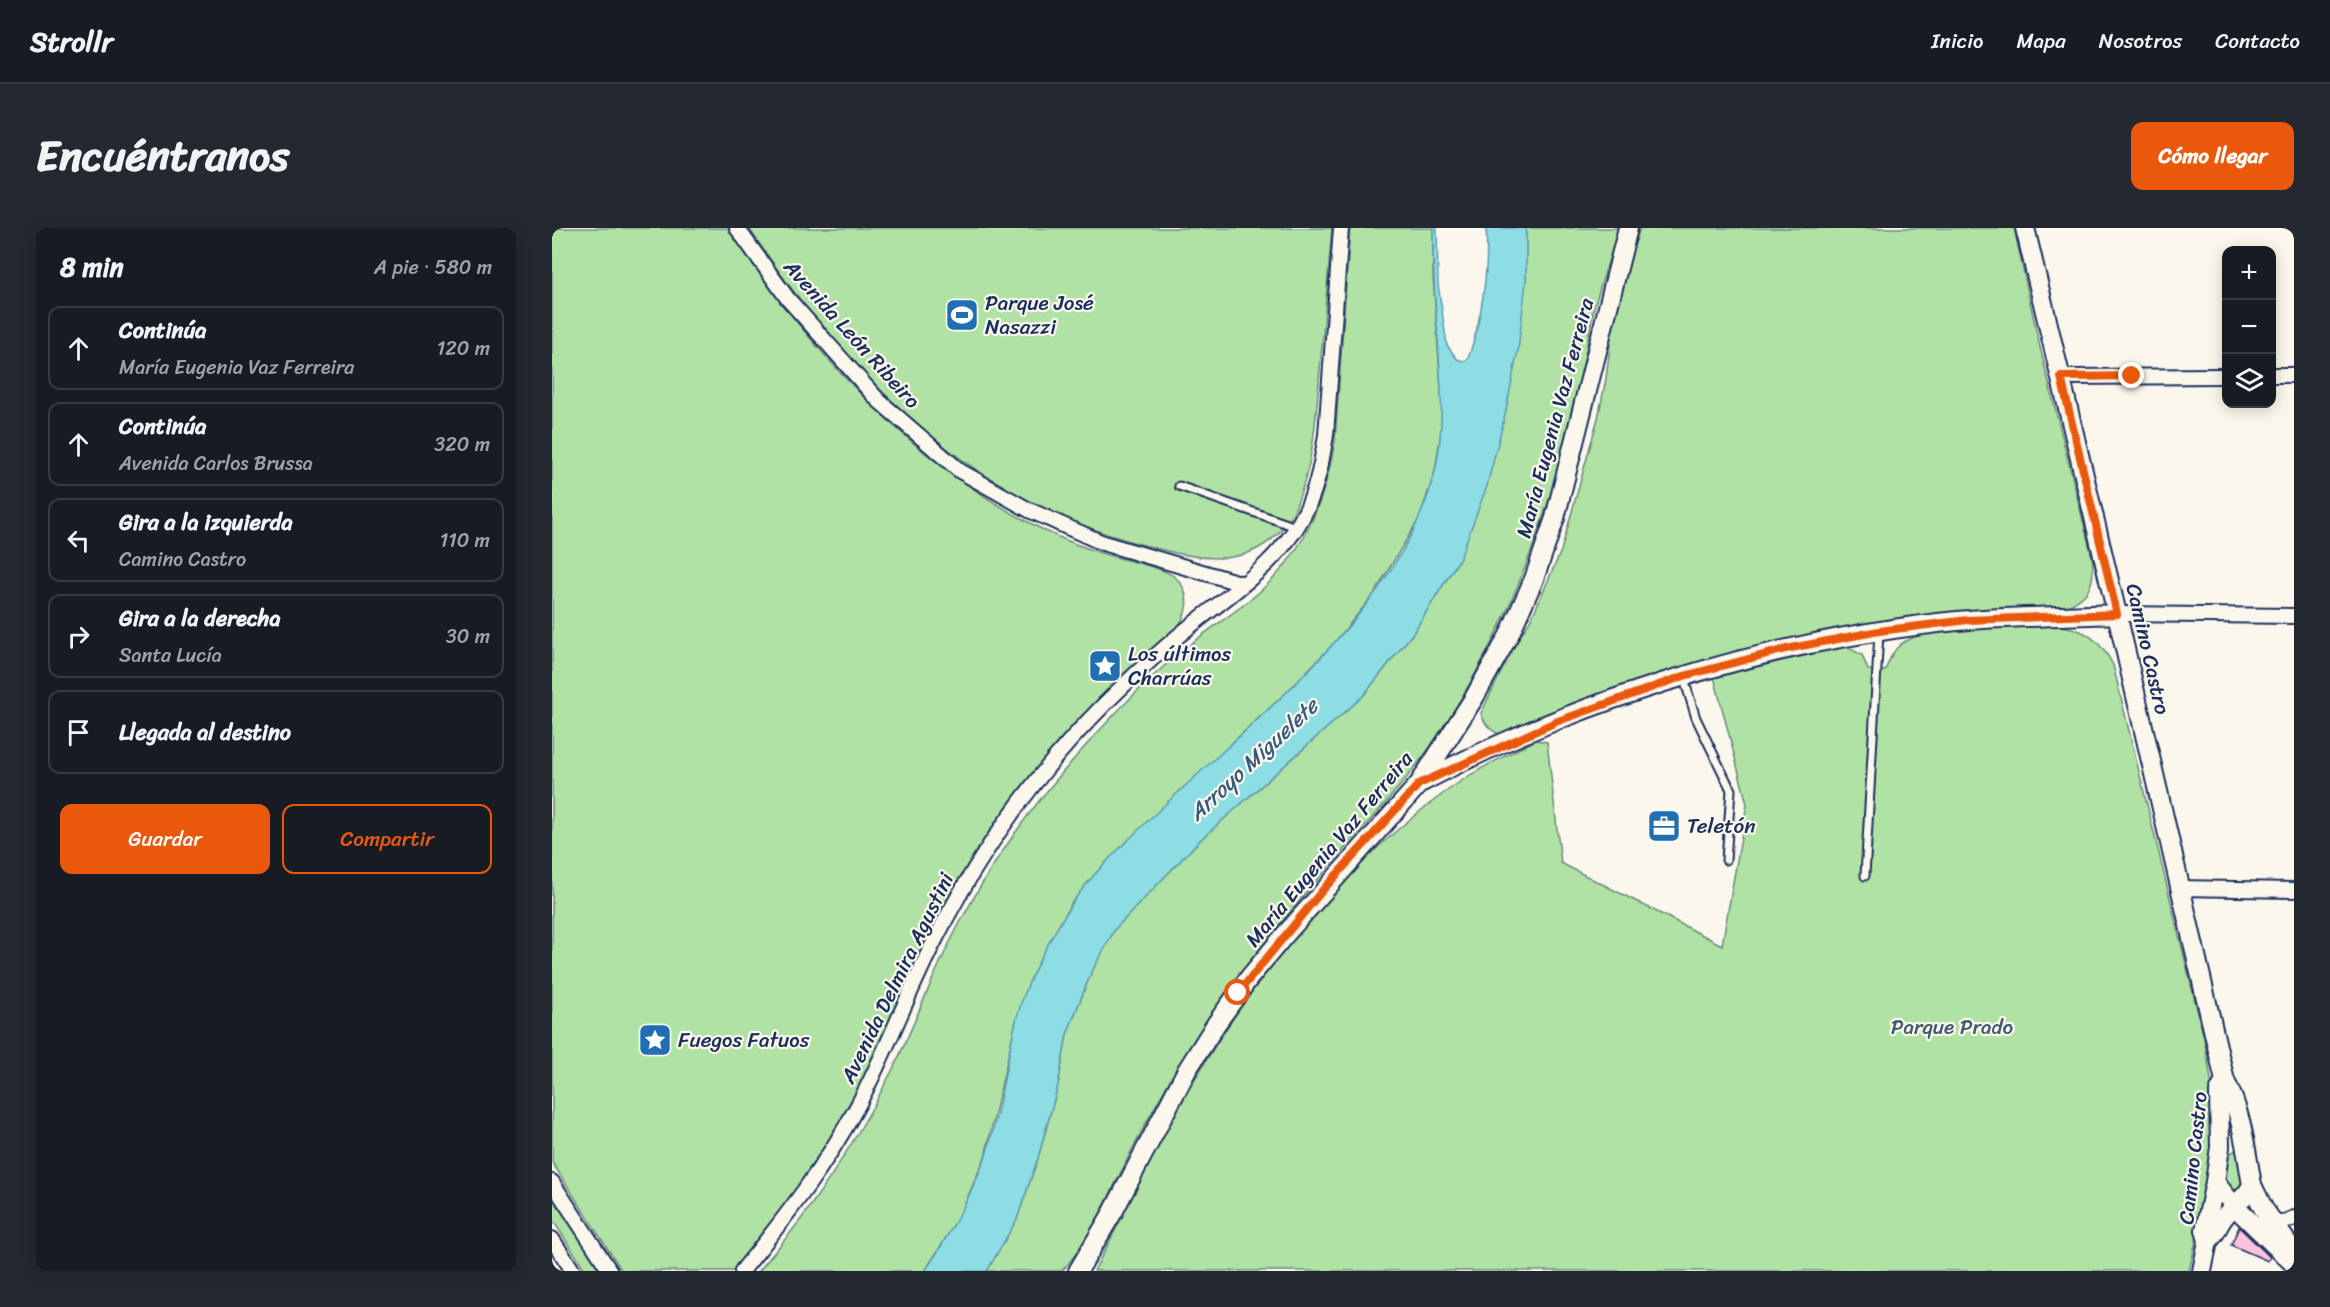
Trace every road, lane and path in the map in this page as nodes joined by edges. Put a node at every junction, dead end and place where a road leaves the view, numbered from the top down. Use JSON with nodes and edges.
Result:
{"nodes":[{"id":1,"x":736,"y":228,"type":"edge"},
{"id":2,"x":1341,"y":228,"type":"edge"},
{"id":3,"x":1628,"y":228,"type":"edge"},
{"id":4,"x":2025,"y":228,"type":"edge"},
{"id":5,"x":2276,"y":375,"type":"edge"},
{"id":6,"x":2294,"y":375,"type":"edge"},
{"id":7,"x":2222,"y":376,"type":"edge"},
{"id":8,"x":2061,"y":377,"type":"junction"},
{"id":9,"x":1179,"y":486,"type":"dead end"},
{"id":10,"x":1296,"y":527,"type":"junction"},
{"id":11,"x":1243,"y":584,"type":"junction"},
{"id":12,"x":2117,"y":614,"type":"junction"},
{"id":13,"x":2294,"y":616,"type":"edge"},
{"id":14,"x":1879,"y":631,"type":"junction"},
{"id":15,"x":1684,"y":676,"type":"junction"},
{"id":16,"x":1419,"y":784,"type":"junction"},
{"id":17,"x":1726,"y":860,"type":"dead end"},
{"id":18,"x":1864,"y":876,"type":"dead end"},
{"id":19,"x":2179,"y":888,"type":"junction"},
{"id":20,"x":2294,"y":890,"type":"edge"},
{"id":21,"x":2225,"y":1081,"type":"junction"},
{"id":22,"x":2220,"y":1147,"type":"junction"},
{"id":23,"x":2246,"y":1149,"type":"junction"},
{"id":24,"x":552,"y":1182,"type":"edge"},
{"id":25,"x":2215,"y":1182,"type":"junction"},
{"id":26,"x":2252,"y":1185,"type":"junction"},
{"id":27,"x":2235,"y":1207,"type":"junction"},
{"id":28,"x":2294,"y":1218,"type":"edge"},
{"id":29,"x":2270,"y":1230,"type":"junction"},
{"id":30,"x":552,"y":1239,"type":"edge"},
{"id":31,"x":2208,"y":1240,"type":"junction"},
{"id":32,"x":2294,"y":1251,"type":"edge"},
{"id":33,"x":2294,"y":1264,"type":"edge"},
{"id":34,"x":573,"y":1271,"type":"edge"},
{"id":35,"x":610,"y":1271,"type":"edge"},
{"id":36,"x":742,"y":1271,"type":"edge"},
{"id":37,"x":1078,"y":1271,"type":"edge"},
{"id":38,"x":2202,"y":1271,"type":"edge"}],
"edges":[{"from":1,"to":11,"type":"street","name":"Avenida León Ribeiro"},
{"from":2,"to":10,"type":"street","name":"Avenida Delmira Agustini"},
{"from":3,"to":16,"type":"street","name":"María Eugenia Vaz Ferreira"},
{"from":4,"to":8,"type":"street","name":"Camino Castro"},
{"from":5,"to":6,"type":"street"},
{"from":7,"to":8,"type":"street"},
{"from":8,"to":12,"type":"street","name":"Camino Castro"},
{"from":9,"to":10,"type":"lane"},
{"from":10,"to":11,"type":"street","name":"Avenida Delmira Agustini"},
{"from":11,"to":36,"type":"street","name":"Avenida Delmira Agustini"},
{"from":12,"to":13,"type":"street"},
{"from":12,"to":14,"type":"street"},
{"from":12,"to":19,"type":"street","name":"Camino Castro"},
{"from":14,"to":15,"type":"street"},
{"from":14,"to":18,"type":"lane"},
{"from":15,"to":16,"type":"street"},
{"from":15,"to":17,"type":"lane"},
{"from":16,"to":37,"type":"street","name":"María Eugenia Vaz Ferreira"},
{"from":19,"to":20,"type":"street"},
{"from":19,"to":21,"type":"street","name":"Camino Castro"},
{"from":21,"to":22,"type":"street","name":"Camino Castro"},
{"from":21,"to":23,"type":"street","name":"Camino Castro"},
{"from":22,"to":23,"type":"street"},
{"from":22,"to":25,"type":"street","name":"Camino Castro"},
{"from":23,"to":26,"type":"street","name":"Camino Castro"},
{"from":24,"to":35,"type":"street"},
{"from":25,"to":27,"type":"street"},
{"from":25,"to":31,"type":"street","name":"Camino Castro"},
{"from":26,"to":27,"type":"street","name":"Camino Castro"},
{"from":26,"to":29,"type":"street"},
{"from":27,"to":29,"type":"street"},
{"from":27,"to":31,"type":"street","name":"Camino Castro"},
{"from":28,"to":29,"type":"street"},
{"from":29,"to":32,"type":"street"},
{"from":29,"to":33,"type":"street"},
{"from":30,"to":34,"type":"street"},
{"from":31,"to":38,"type":"street","name":"Camino Castro"}]}
